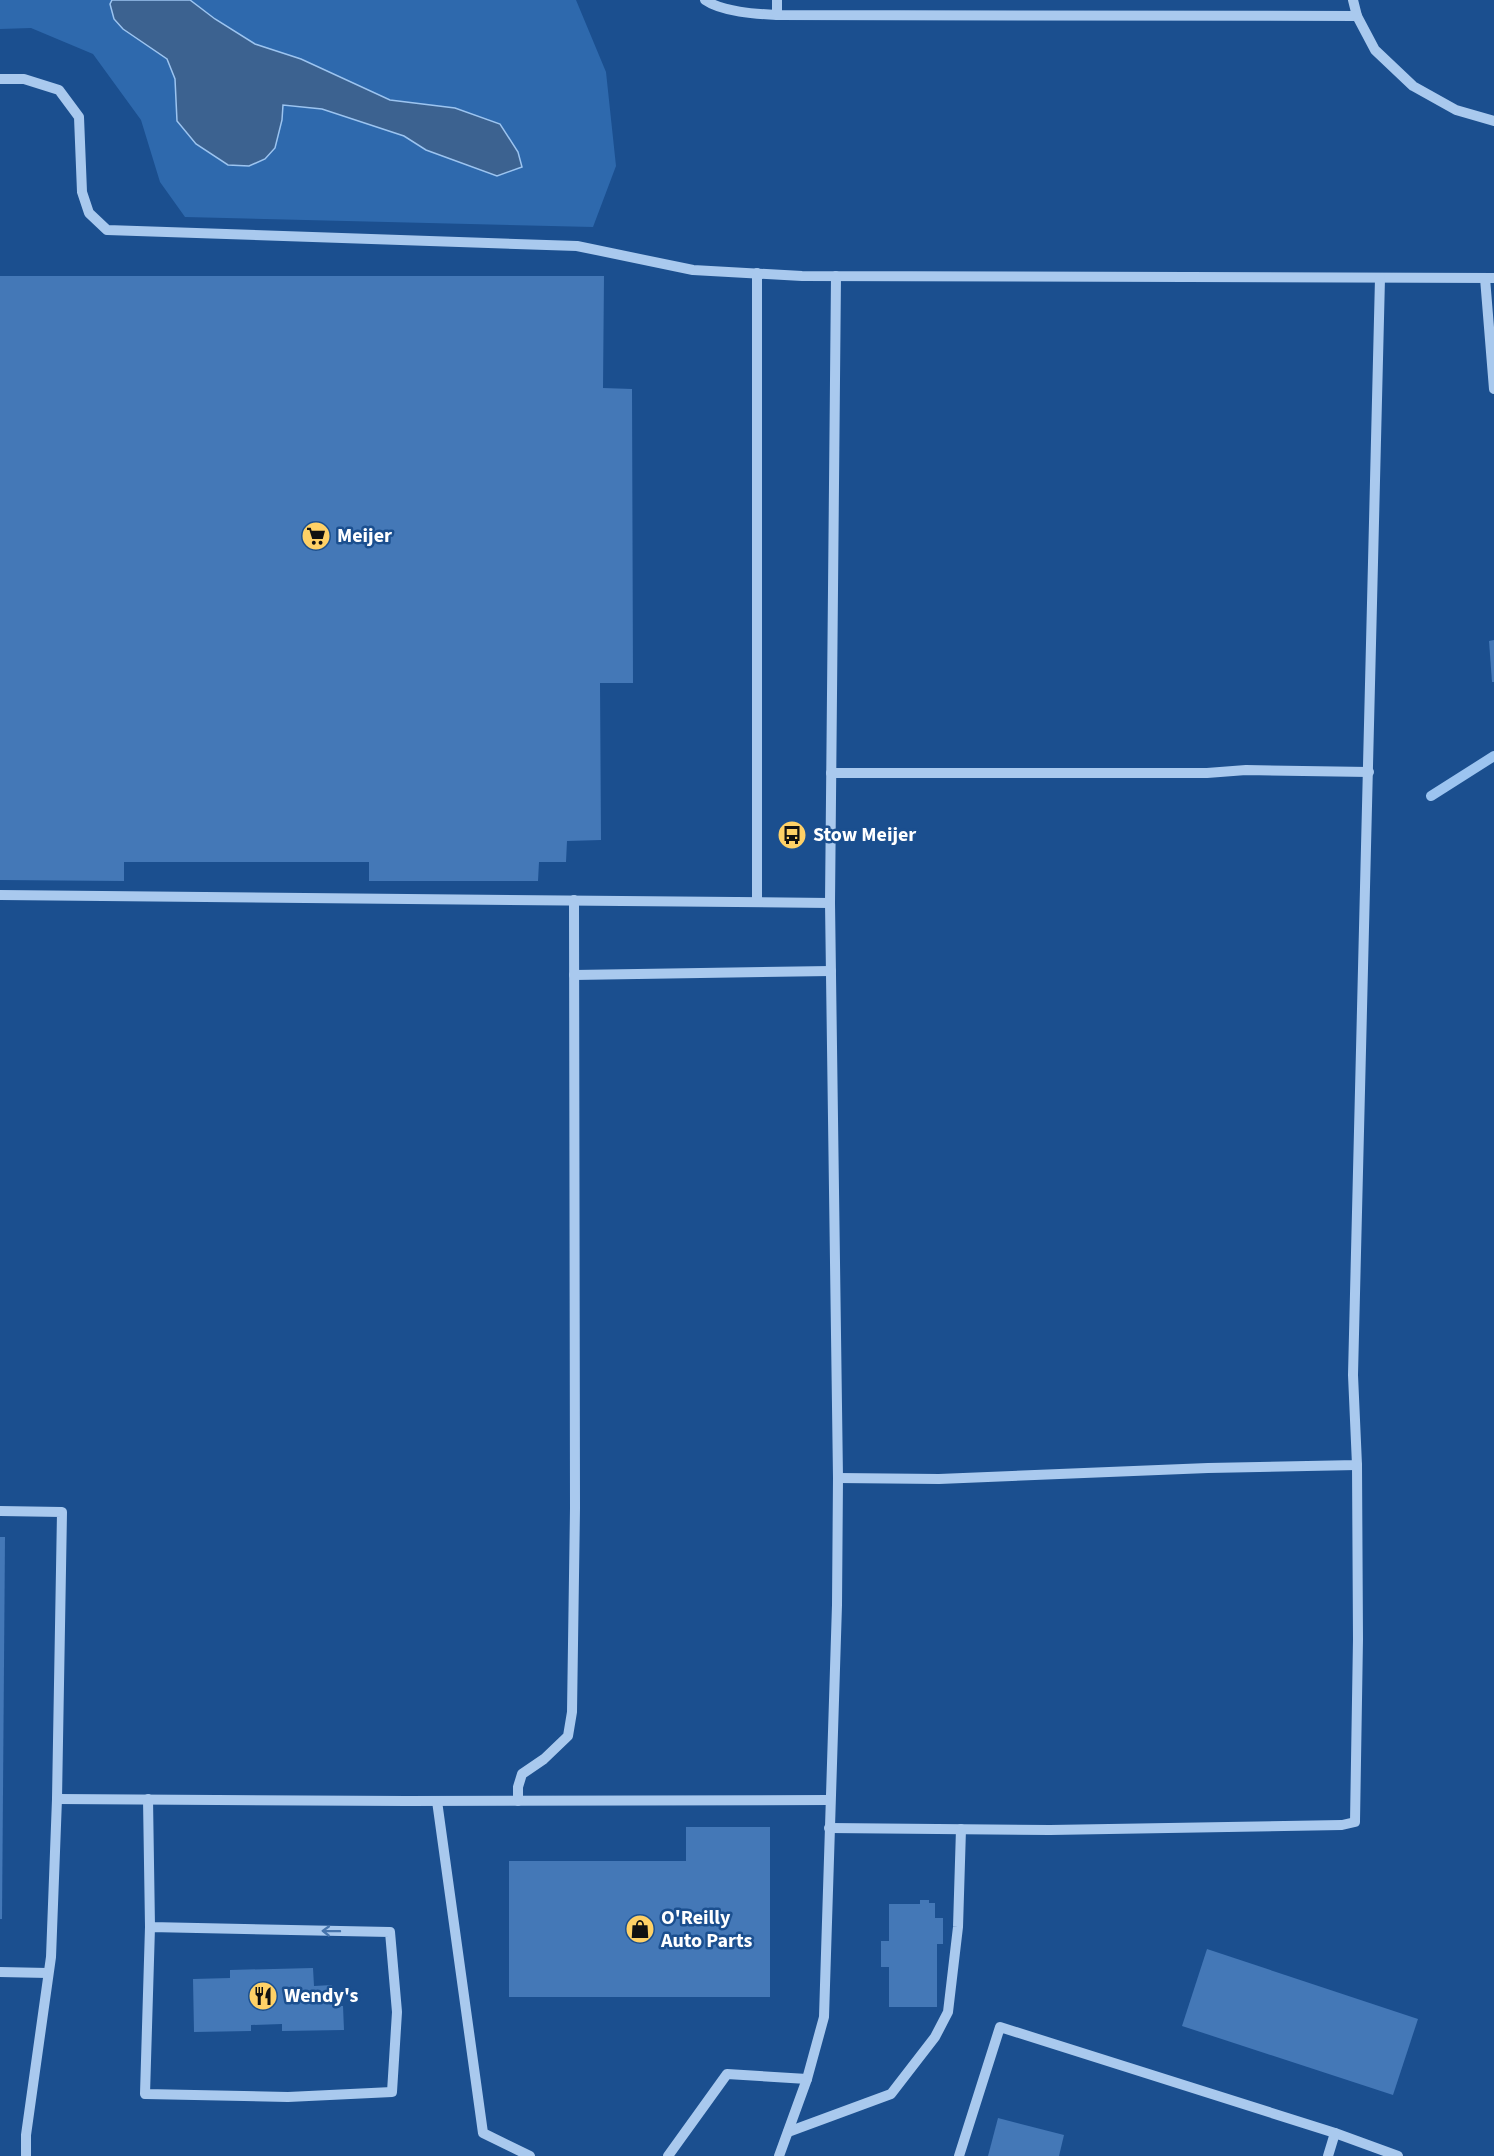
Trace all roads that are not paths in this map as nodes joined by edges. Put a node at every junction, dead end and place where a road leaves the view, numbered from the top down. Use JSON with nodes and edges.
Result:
{"nodes":[{"id":1,"x":705,"y":0,"type":"edge"},
{"id":2,"x":777,"y":0,"type":"edge"},
{"id":3,"x":1353,"y":0,"type":"edge"},
{"id":4,"x":777,"y":15,"type":"junction"},
{"id":5,"x":1357,"y":16,"type":"junction"},
{"id":6,"x":0,"y":79,"type":"edge"},
{"id":7,"x":1494,"y":121,"type":"edge"},
{"id":8,"x":757,"y":273,"type":"junction"},
{"id":9,"x":836,"y":276,"type":"junction"},
{"id":10,"x":1380,"y":278,"type":"junction"},
{"id":11,"x":1489,"y":278,"type":"edge"},
{"id":12,"x":1494,"y":381,"type":"edge"},
{"id":13,"x":1494,"y":389,"type":"edge"},
{"id":14,"x":1369,"y":772,"type":"junction"},
{"id":15,"x":831,"y":773,"type":"junction"},
{"id":16,"x":0,"y":895,"type":"edge"},
{"id":17,"x":574,"y":900,"type":"junction"},
{"id":18,"x":757,"y":902,"type":"junction"},
{"id":19,"x":830,"y":903,"type":"junction"},
{"id":20,"x":831,"y":971,"type":"junction"},
{"id":21,"x":574,"y":975,"type":"junction"},
{"id":22,"x":1357,"y":1465,"type":"junction"},
{"id":23,"x":838,"y":1478,"type":"junction"},
{"id":24,"x":0,"y":1511,"type":"edge"},
{"id":25,"x":57,"y":1799,"type":"junction"},
{"id":26,"x":148,"y":1799,"type":"junction"},
{"id":27,"x":830,"y":1800,"type":"junction"},
{"id":28,"x":437,"y":1801,"type":"junction"},
{"id":29,"x":518,"y":1801,"type":"junction"},
{"id":30,"x":829,"y":1828,"type":"junction"},
{"id":31,"x":961,"y":1829,"type":"junction"},
{"id":32,"x":150,"y":1927,"type":"junction"},
{"id":33,"x":0,"y":1972,"type":"edge"},
{"id":34,"x":48,"y":1974,"type":"junction"},
{"id":35,"x":807,"y":2079,"type":"junction"},
{"id":36,"x":788,"y":2132,"type":"junction"},
{"id":37,"x":1335,"y":2133,"type":"junction"},
{"id":38,"x":26,"y":2156,"type":"edge"},
{"id":39,"x":530,"y":2156,"type":"edge"},
{"id":40,"x":668,"y":2156,"type":"edge"},
{"id":41,"x":779,"y":2156,"type":"edge"},
{"id":42,"x":959,"y":2156,"type":"edge"},
{"id":43,"x":1328,"y":2156,"type":"edge"},
{"id":44,"x":1398,"y":2156,"type":"edge"}],
"edges":[{"from":1,"to":4,"type":"lane"},
{"from":2,"to":4,"type":"lane"},
{"from":3,"to":5,"type":"lane"},
{"from":4,"to":5,"type":"lane"},
{"from":5,"to":7,"type":"lane"},
{"from":6,"to":8,"type":"lane"},
{"from":8,"to":9,"type":"lane"},
{"from":8,"to":18,"type":"lane"},
{"from":9,"to":10,"type":"lane"},
{"from":9,"to":15,"type":"lane"},
{"from":10,"to":11,"type":"lane"},
{"from":10,"to":14,"type":"lane"},
{"from":11,"to":12,"type":"lane"},
{"from":12,"to":13,"type":"lane"},
{"from":14,"to":15,"type":"lane"},
{"from":14,"to":22,"type":"lane"},
{"from":15,"to":19,"type":"lane"},
{"from":16,"to":17,"type":"lane"},
{"from":17,"to":18,"type":"lane"},
{"from":17,"to":21,"type":"lane"},
{"from":18,"to":19,"type":"lane"},
{"from":19,"to":20,"type":"lane"},
{"from":20,"to":21,"type":"lane"},
{"from":20,"to":23,"type":"lane"},
{"from":21,"to":29,"type":"lane"},
{"from":22,"to":23,"type":"lane"},
{"from":22,"to":31,"type":"lane"},
{"from":23,"to":27,"type":"lane"},
{"from":24,"to":25,"type":"lane"},
{"from":25,"to":26,"type":"lane"},
{"from":25,"to":34,"type":"lane"},
{"from":26,"to":28,"type":"lane"},
{"from":26,"to":32,"type":"lane"},
{"from":27,"to":29,"type":"lane"},
{"from":27,"to":30,"type":"lane"},
{"from":28,"to":29,"type":"lane"},
{"from":28,"to":39,"type":"lane"},
{"from":30,"to":31,"type":"lane"},
{"from":30,"to":35,"type":"lane"},
{"from":31,"to":36,"type":"lane"},
{"from":32,"to":32,"type":"lane","one_way":true},
{"from":33,"to":34,"type":"lane"},
{"from":34,"to":38,"type":"lane"},
{"from":35,"to":36,"type":"lane"},
{"from":35,"to":40,"type":"lane"},
{"from":36,"to":41,"type":"lane"},
{"from":37,"to":42,"type":"lane"},
{"from":37,"to":43,"type":"lane"},
{"from":37,"to":44,"type":"lane"}]}
